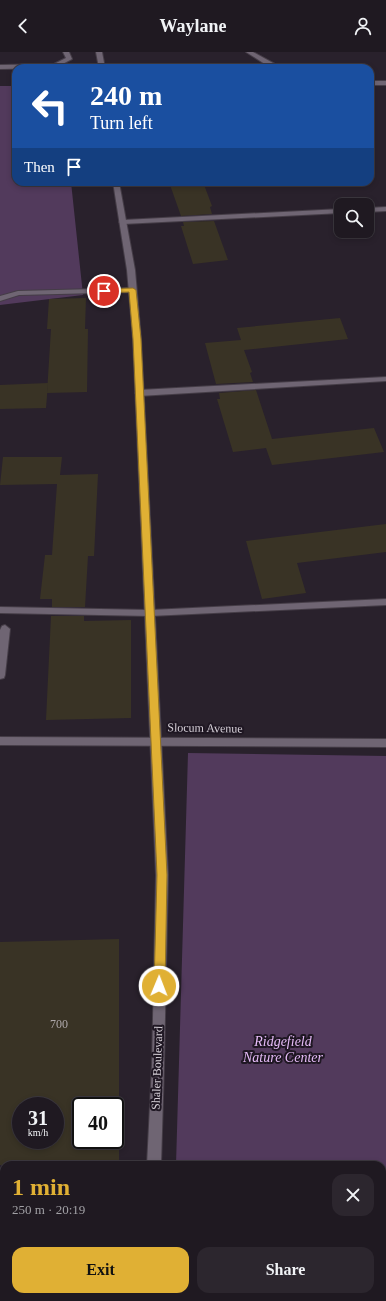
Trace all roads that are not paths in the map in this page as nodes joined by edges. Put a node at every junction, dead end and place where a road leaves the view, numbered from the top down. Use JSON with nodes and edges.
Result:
{"nodes":[{"id":1,"x":66,"y":52,"type":"edge"},
{"id":2,"x":99,"y":52,"type":"edge"},
{"id":3,"x":249,"y":52,"type":"edge"},
{"id":4,"x":58,"y":64,"type":"edge"},
{"id":5,"x":101,"y":64,"type":"edge"},
{"id":6,"x":268,"y":64,"type":"edge"},
{"id":7,"x":0,"y":67,"type":"edge"},
{"id":8,"x":12,"y":67,"type":"edge"},
{"id":9,"x":374,"y":83,"type":"edge"},
{"id":10,"x":386,"y":83,"type":"edge"},
{"id":11,"x":117,"y":186,"type":"edge"},
{"id":12,"x":386,"y":209,"type":"edge"},
{"id":13,"x":374,"y":210,"type":"edge"},
{"id":14,"x":334,"y":211,"type":"edge"},
{"id":15,"x":124,"y":222,"type":"junction"},
{"id":16,"x":133,"y":290,"type":"junction"},
{"id":17,"x":0,"y":299,"type":"edge"},
{"id":18,"x":386,"y":379,"type":"edge"},
{"id":19,"x":140,"y":393,"type":"junction"},
{"id":20,"x":386,"y":602,"type":"edge"},
{"id":21,"x":0,"y":610,"type":"edge"},
{"id":22,"x":150,"y":613,"type":"junction"},
{"id":23,"x":5,"y":629,"type":"dead end"},
{"id":24,"x":0,"y":675,"type":"edge"},
{"id":25,"x":0,"y":741,"type":"edge"},
{"id":26,"x":156,"y":741,"type":"junction"},
{"id":27,"x":386,"y":743,"type":"edge"},
{"id":28,"x":154,"y":1161,"type":"edge"}],
"edges":[{"from":1,"to":4,"type":"street"},
{"from":2,"to":5,"type":"street"},
{"from":3,"to":6,"type":"street"},
{"from":7,"to":8,"type":"street"},
{"from":9,"to":10,"type":"street"},
{"from":11,"to":15,"type":"street","name":"Shaler Boulevard"},
{"from":12,"to":13,"type":"street"},
{"from":14,"to":15,"type":"street"},
{"from":15,"to":16,"type":"street","name":"Shaler Boulevard"},
{"from":16,"to":17,"type":"street"},
{"from":16,"to":19,"type":"street","name":"Shaler Boulevard"},
{"from":18,"to":19,"type":"street"},
{"from":19,"to":22,"type":"street","name":"Shaler Boulevard"},
{"from":20,"to":22,"type":"street"},
{"from":21,"to":22,"type":"street"},
{"from":22,"to":26,"type":"street","name":"Shaler Boulevard"},
{"from":23,"to":24,"type":"street"},
{"from":25,"to":26,"type":"street","name":"Slocum Avenue"},
{"from":26,"to":27,"type":"street","name":"Slocum Avenue"},
{"from":26,"to":28,"type":"street","name":"Shaler Boulevard"}]}
